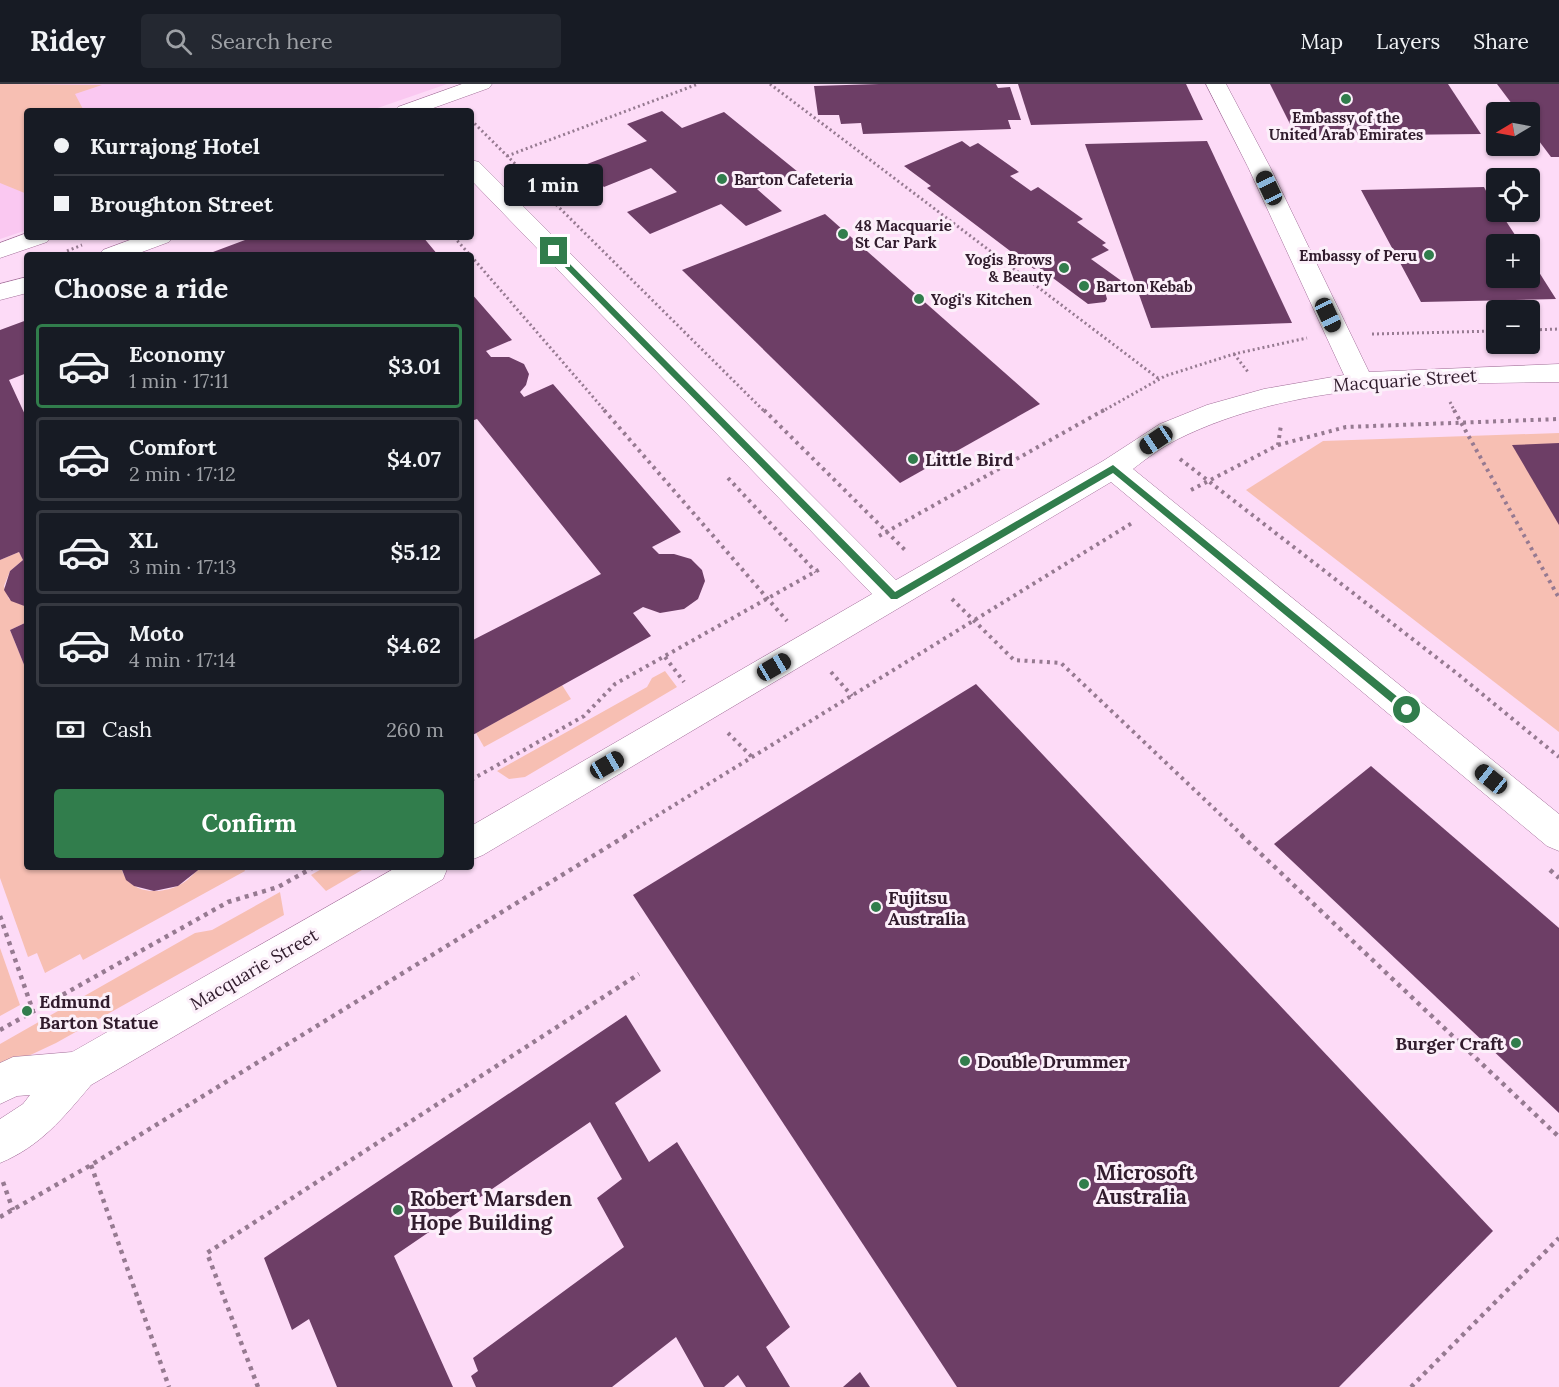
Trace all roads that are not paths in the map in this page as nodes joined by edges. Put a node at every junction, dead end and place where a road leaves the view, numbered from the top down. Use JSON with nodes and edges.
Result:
{"nodes":[{"id":1,"x":482,"y":84,"type":"edge"},
{"id":2,"x":1216,"y":84,"type":"edge"},
{"id":3,"x":416,"y":108,"type":"edge"},
{"id":4,"x":474,"y":170,"type":"edge"},
{"id":5,"x":30,"y":240,"type":"edge"},
{"id":6,"x":153,"y":240,"type":"edge"},
{"id":7,"x":0,"y":250,"type":"edge"},
{"id":8,"x":119,"y":252,"type":"edge"},
{"id":9,"x":24,"y":286,"type":"edge"},
{"id":10,"x":0,"y":292,"type":"edge"},
{"id":11,"x":1559,"y":373,"type":"edge"},
{"id":12,"x":1360,"y":380,"type":"junction"},
{"id":13,"x":1113,"y":468,"type":"junction"},
{"id":14,"x":894,"y":597,"type":"junction"},
{"id":15,"x":1559,"y":835,"type":"edge"},
{"id":16,"x":474,"y":841,"type":"edge"},
{"id":17,"x":425,"y":870,"type":"edge"},
{"id":18,"x":77,"y":1071,"type":"junction"},
{"id":19,"x":0,"y":1084,"type":"edge"},
{"id":20,"x":0,"y":1143,"type":"edge"}],
"edges":[{"from":1,"to":3,"type":"street"},
{"from":2,"to":12,"type":"street"},
{"from":4,"to":14,"type":"street"},
{"from":5,"to":7,"type":"street"},
{"from":6,"to":8,"type":"street"},
{"from":9,"to":10,"type":"street"},
{"from":11,"to":12,"type":"street","name":"Macquarie Street"},
{"from":12,"to":13,"type":"street","name":"Macquarie Street"},
{"from":13,"to":14,"type":"street","name":"Macquarie Street"},
{"from":13,"to":15,"type":"street"},
{"from":14,"to":16,"type":"street","name":"Macquarie Street"},
{"from":17,"to":18,"type":"street","name":"Macquarie Street"},
{"from":18,"to":19,"type":"street","name":"Macquarie Street"},
{"from":18,"to":20,"type":"street","name":"Macquarie Street"}]}
